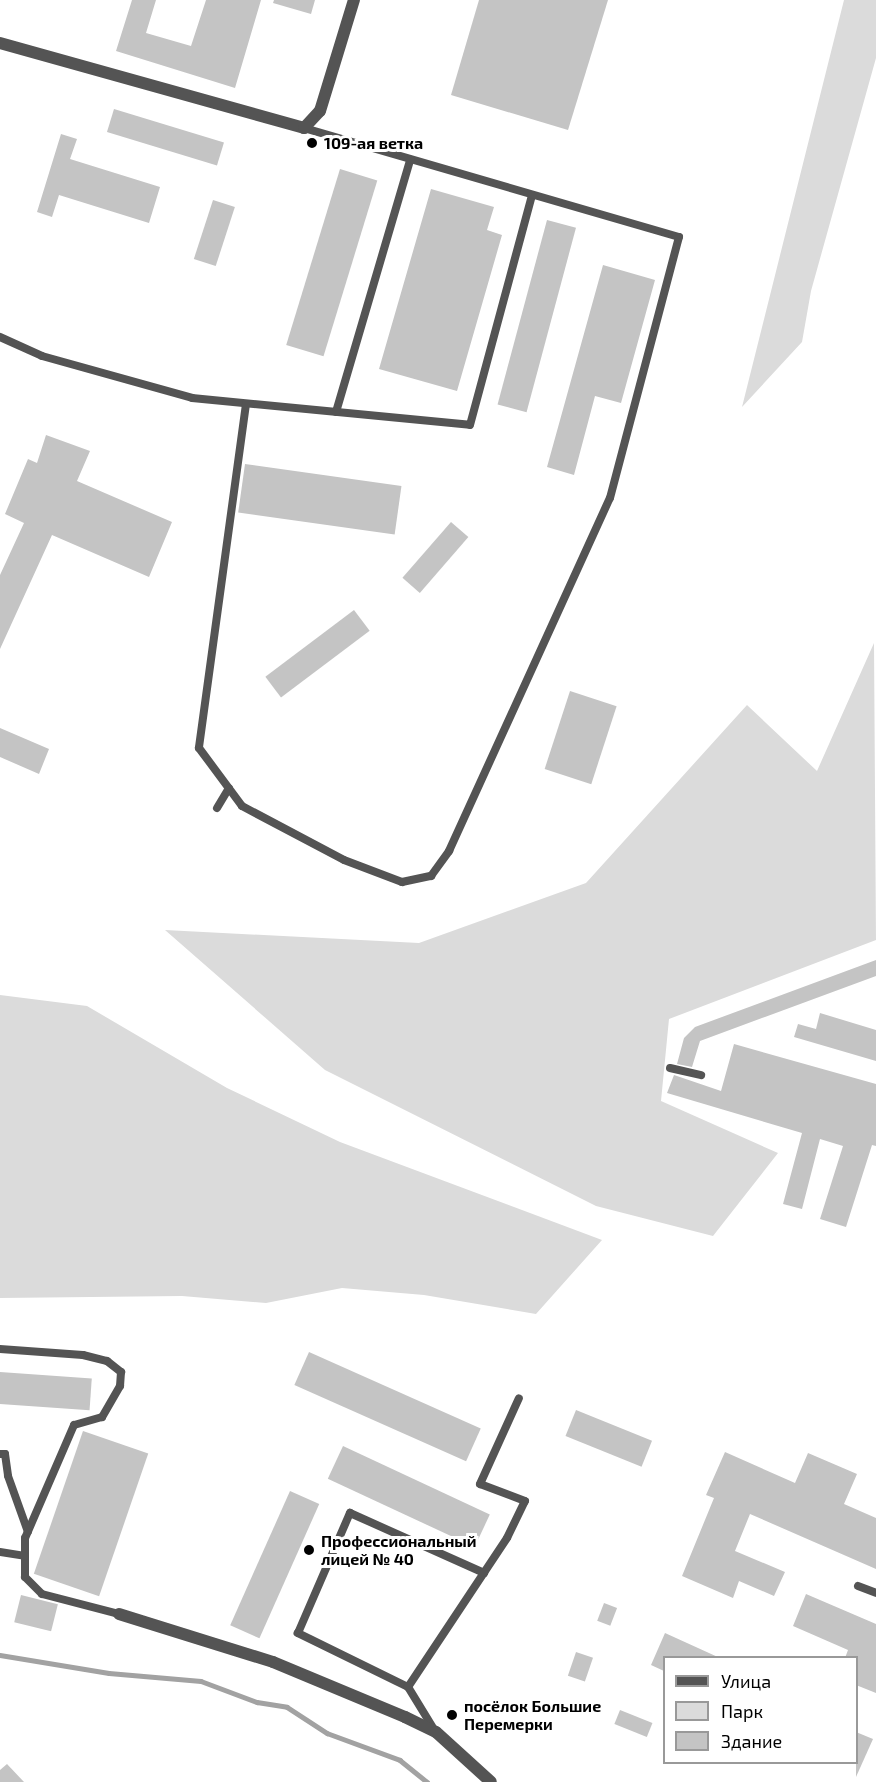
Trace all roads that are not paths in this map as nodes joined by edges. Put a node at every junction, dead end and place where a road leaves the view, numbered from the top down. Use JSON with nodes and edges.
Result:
{"nodes":[{"id":1,"x":354,"y":0,"type":"edge"},
{"id":2,"x":0,"y":43,"type":"edge"},
{"id":3,"x":304,"y":128,"type":"junction"},
{"id":4,"x":410,"y":160,"type":"junction"},
{"id":5,"x":532,"y":195,"type":"junction"},
{"id":6,"x":0,"y":337,"type":"edge"},
{"id":7,"x":246,"y":404,"type":"junction"},
{"id":8,"x":336,"y":412,"type":"junction"},
{"id":9,"x":229,"y":788,"type":"junction"},
{"id":10,"x":217,"y":808,"type":"dead end"},
{"id":11,"x":670,"y":1068,"type":"dead end"},
{"id":12,"x":701,"y":1075,"type":"dead end"},
{"id":13,"x":0,"y":1349,"type":"edge"},
{"id":14,"x":519,"y":1398,"type":"dead end"},
{"id":15,"x":0,"y":1454,"type":"edge"},
{"id":16,"x":28,"y":1532,"type":"junction"},
{"id":17,"x":0,"y":1552,"type":"edge"},
{"id":18,"x":26,"y":1556,"type":"junction"},
{"id":19,"x":484,"y":1573,"type":"junction"},
{"id":20,"x":858,"y":1586,"type":"dead end"},
{"id":21,"x":876,"y":1593,"type":"edge"},
{"id":22,"x":119,"y":1614,"type":"joint"},
{"id":23,"x":408,"y":1687,"type":"junction"},
{"id":24,"x":436,"y":1732,"type":"junction"},
{"id":25,"x":491,"y":1782,"type":"edge"}],
"edges":[{"from":1,"to":3,"type":"street"},
{"from":2,"to":3,"type":"street"},
{"from":3,"to":4,"type":"lane"},
{"from":4,"to":5,"type":"lane"},
{"from":4,"to":8,"type":"lane"},
{"from":5,"to":8,"type":"lane"},
{"from":5,"to":9,"type":"lane"},
{"from":6,"to":7,"type":"lane"},
{"from":7,"to":8,"type":"lane"},
{"from":7,"to":9,"type":"lane"},
{"from":9,"to":10,"type":"lane"},
{"from":11,"to":12,"type":"lane"},
{"from":13,"to":16,"type":"lane"},
{"from":14,"to":19,"type":"lane"},
{"from":15,"to":16,"type":"lane"},
{"from":16,"to":18,"type":"lane"},
{"from":17,"to":18,"type":"lane"},
{"from":18,"to":22,"type":"lane"},
{"from":19,"to":23,"type":"lane"},
{"from":19,"to":23,"type":"lane"},
{"from":20,"to":21,"type":"lane"},
{"from":22,"to":24,"type":"street"},
{"from":23,"to":24,"type":"lane"},
{"from":24,"to":25,"type":"street"}]}
